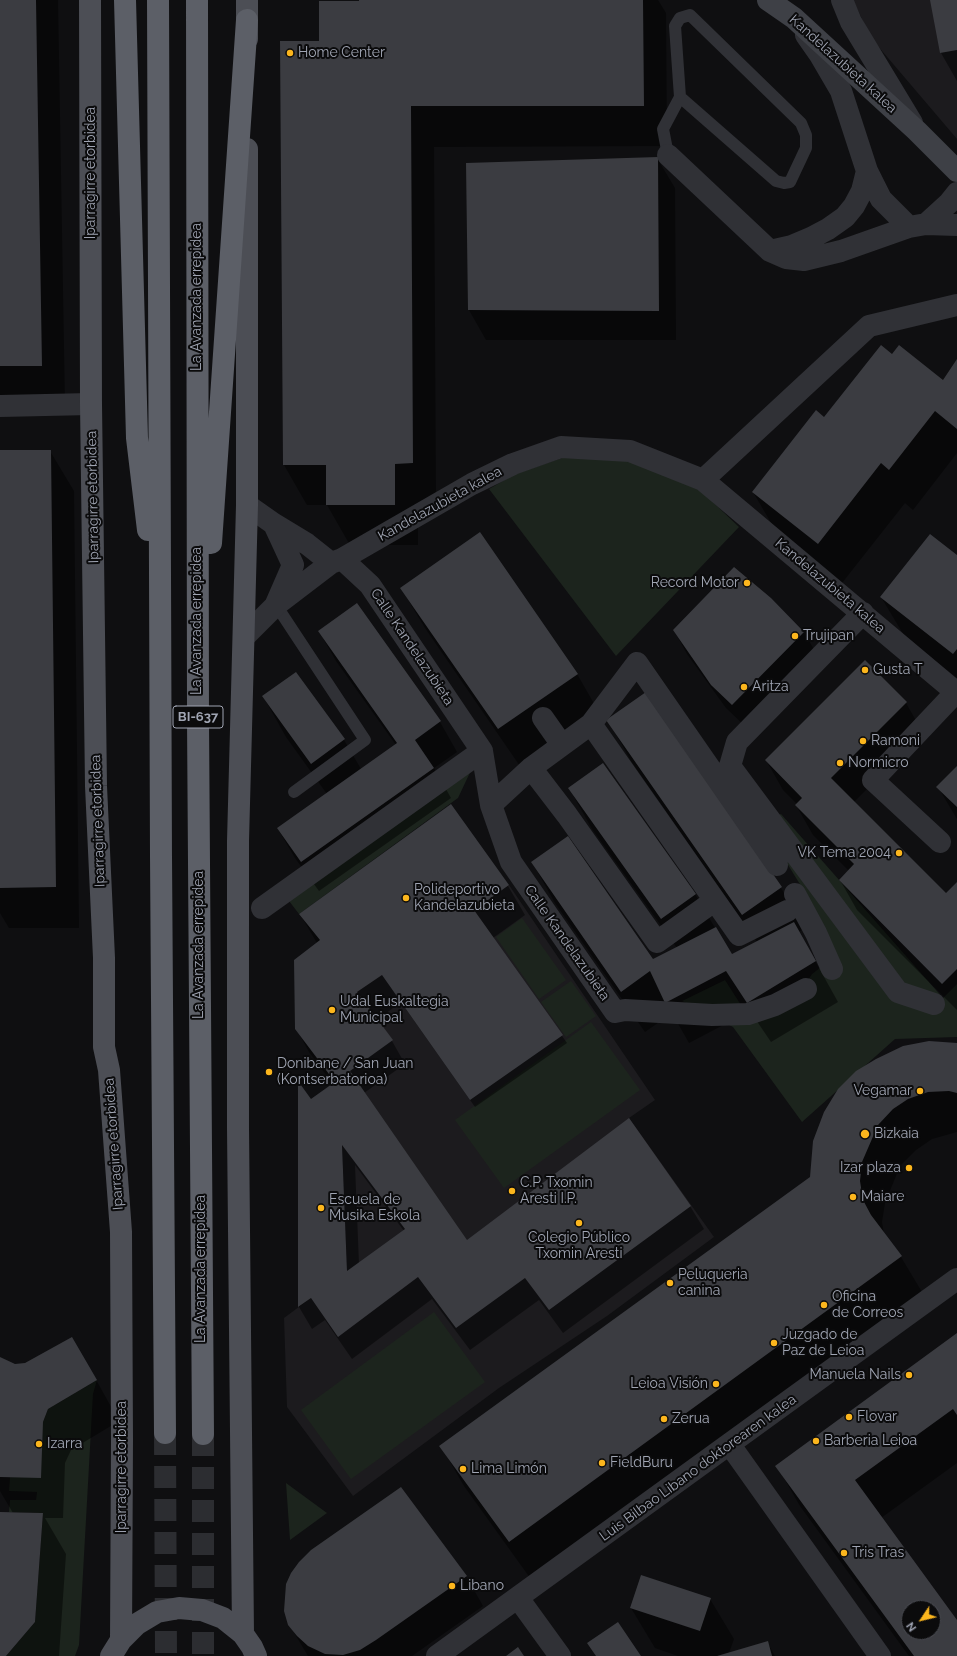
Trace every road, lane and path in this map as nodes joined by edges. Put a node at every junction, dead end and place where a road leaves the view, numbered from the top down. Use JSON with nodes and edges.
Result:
{"nodes":[{"id":1,"x":90,"y":0,"type":"edge"},
{"id":2,"x":125,"y":0,"type":"edge"},
{"id":3,"x":158,"y":0,"type":"edge"},
{"id":4,"x":197,"y":0,"type":"edge"},
{"id":5,"x":768,"y":0,"type":"edge"},
{"id":6,"x":842,"y":0,"type":"edge"},
{"id":7,"x":793,"y":9,"type":"edge"},
{"id":8,"x":247,"y":10,"type":"edge"},
{"id":9,"x":680,"y":96,"type":"junction"},
{"id":10,"x":917,"y":131,"type":"junction"},
{"id":11,"x":668,"y":155,"type":"joint"},
{"id":12,"x":867,"y":171,"type":"junction"},
{"id":13,"x":957,"y":171,"type":"edge"},
{"id":14,"x":957,"y":193,"type":"edge"},
{"id":15,"x":917,"y":225,"type":"junction"},
{"id":16,"x":957,"y":225,"type":"edge"},
{"id":17,"x":770,"y":251,"type":"junction"},
{"id":18,"x":957,"y":305,"type":"edge"},
{"id":19,"x":91,"y":404,"type":"junction"},
{"id":20,"x":0,"y":406,"type":"edge"},
{"id":21,"x":703,"y":480,"type":"junction"},
{"id":22,"x":247,"y":505,"type":"junction"},
{"id":23,"x":274,"y":524,"type":"junction"},
{"id":24,"x":336,"y":561,"type":"junction"},
{"id":25,"x":276,"y":605,"type":"junction"},
{"id":26,"x":863,"y":613,"type":"junction"},
{"id":27,"x":244,"y":637,"type":"junction"},
{"id":28,"x":160,"y":645,"type":"junction"},
{"id":29,"x":956,"y":693,"type":"edge"},
{"id":30,"x":543,"y":718,"type":"dead end"},
{"id":31,"x":198,"y":720,"type":"junction"},
{"id":32,"x":591,"y":724,"type":"junction"},
{"id":33,"x":562,"y":745,"type":"junction"},
{"id":34,"x":482,"y":751,"type":"junction"},
{"id":35,"x":531,"y":768,"type":"junction"},
{"id":36,"x":294,"y":792,"type":"dead end"},
{"id":37,"x":491,"y":805,"type":"junction"},
{"id":38,"x":940,"y":842,"type":"dead end"},
{"id":39,"x":777,"y":865,"type":"dead end"},
{"id":40,"x":714,"y":901,"type":"junction"},
{"id":41,"x":262,"y":908,"type":"dead end"},
{"id":42,"x":832,"y":969,"type":"dead end"},
{"id":43,"x":806,"y":989,"type":"dead end"},
{"id":44,"x":934,"y":1004,"type":"dead end"},
{"id":45,"x":957,"y":1280,"type":"edge"},
{"id":46,"x":165,"y":1433,"type":"tunnel mouth"},
{"id":47,"x":202,"y":1434,"type":"tunnel mouth"},
{"id":48,"x":730,"y":1445,"type":"junction"},
{"id":49,"x":518,"y":1598,"type":"junction"},
{"id":50,"x":243,"y":1634,"type":"junction"},
{"id":51,"x":116,"y":1648,"type":"edge"},
{"id":52,"x":256,"y":1656,"type":"edge"},
{"id":53,"x":437,"y":1656,"type":"edge"},
{"id":54,"x":560,"y":1656,"type":"edge"},
{"id":55,"x":880,"y":1656,"type":"edge"}],
"edges":[{"from":1,"to":19,"type":"main road","name":"Iparragirre etorbidea"},
{"from":2,"to":28,"type":"highway"},
{"from":3,"to":28,"type":"highway","number":"BI-637"},
{"from":4,"to":31,"type":"highway","name":"La Avanzada errepidea","number":"BI-637"},
{"from":5,"to":7,"type":"street","name":"Kandelazubieta kalea"},
{"from":6,"to":10,"type":"street"},
{"from":7,"to":10,"type":"street","name":"Kandelazubieta kalea"},
{"from":7,"to":12,"type":"street"},
{"from":8,"to":22,"type":"main road"},
{"from":8,"to":31,"type":"highway"},
{"from":9,"to":9,"type":"lane"},
{"from":9,"to":11,"type":"lane"},
{"from":10,"to":13,"type":"street","name":"Kandelazubieta kalea"},
{"from":11,"to":17,"type":"street"},
{"from":12,"to":15,"type":"street"},
{"from":12,"to":17,"type":"street"},
{"from":14,"to":15,"type":"street"},
{"from":15,"to":16,"type":"street"},
{"from":15,"to":17,"type":"street"},
{"from":18,"to":21,"type":"street"},
{"from":19,"to":20,"type":"street"},
{"from":19,"to":51,"type":"main road","name":"Iparragirre etorbidea"},
{"from":21,"to":24,"type":"street","name":"Kandelazubieta kalea"},
{"from":21,"to":26,"type":"street","name":"Kandelazubieta kalea"},
{"from":22,"to":23,"type":"street","name":"Calle Kandelazubieta"},
{"from":22,"to":27,"type":"main road"},
{"from":23,"to":24,"type":"street","name":"Calle Kandelazubieta"},
{"from":23,"to":25,"type":"street"},
{"from":24,"to":25,"type":"street"},
{"from":24,"to":34,"type":"street","name":"Calle Kandelazubieta"},
{"from":25,"to":27,"type":"street"},
{"from":25,"to":36,"type":"lane"},
{"from":26,"to":29,"type":"street","name":"Kandelazubieta kalea"},
{"from":26,"to":44,"type":"street"},
{"from":27,"to":50,"type":"main road"},
{"from":28,"to":46,"type":"highway","number":"BI-637"},
{"from":29,"to":38,"type":"street"},
{"from":30,"to":33,"type":"street"},
{"from":31,"to":47,"type":"highway","name":"La Avanzada errepidea","number":"BI-637"},
{"from":32,"to":33,"type":"street"},
{"from":32,"to":39,"type":"street"},
{"from":32,"to":40,"type":"street"},
{"from":33,"to":35,"type":"street"},
{"from":34,"to":37,"type":"street","name":"Calle Kandelazubieta"},
{"from":34,"to":41,"type":"street"},
{"from":35,"to":37,"type":"street"},
{"from":35,"to":40,"type":"street"},
{"from":37,"to":43,"type":"street","name":"Calle Kandelazubieta"},
{"from":40,"to":42,"type":"street"},
{"from":45,"to":48,"type":"street","name":"Luis Bilbao Libano doktorearen kalea"},
{"from":48,"to":49,"type":"street","name":"Luis Bilbao Libano doktorearen kalea"},
{"from":48,"to":55,"type":"street"},
{"from":49,"to":53,"type":"street","name":"Luis Bilbao Libano doktorearen kalea"},
{"from":49,"to":54,"type":"street"},
{"from":50,"to":51,"type":"main road","name":"Iparragirre etorbidea"},
{"from":50,"to":52,"type":"main road","name":"Iparragirre etorbidea"}]}
